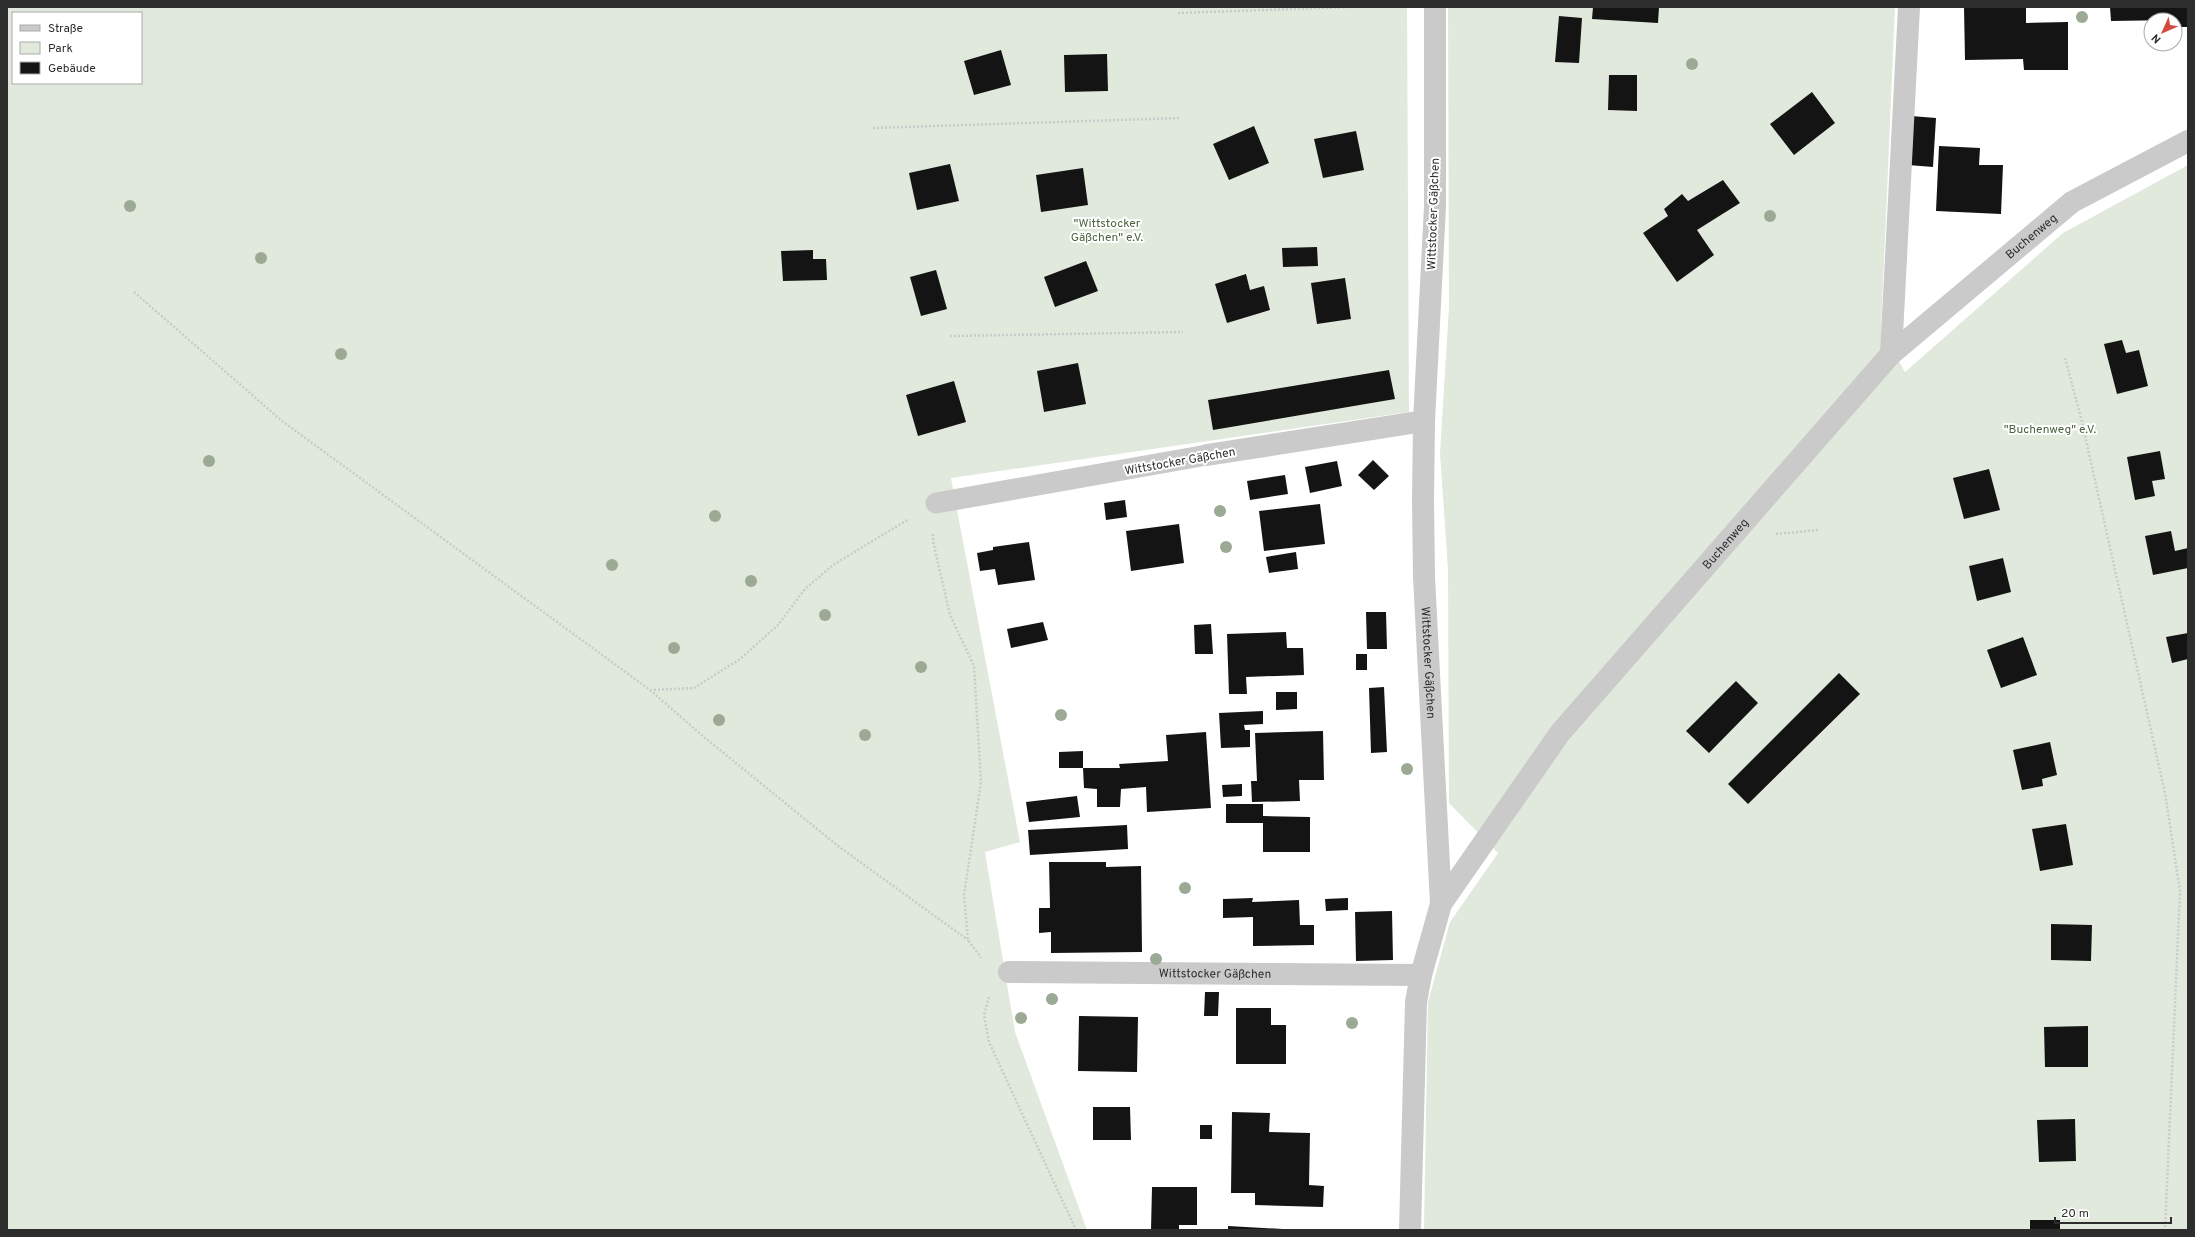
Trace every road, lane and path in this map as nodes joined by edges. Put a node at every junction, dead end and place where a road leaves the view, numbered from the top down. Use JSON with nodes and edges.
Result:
{"nodes":[{"id":1,"x":1351,"y":7,"type":"edge"},
{"id":2,"x":1435,"y":7,"type":"edge"},
{"id":3,"x":1909,"y":7,"type":"edge"},
{"id":4,"x":1178,"y":13,"type":"dead end"},
{"id":5,"x":1180,"y":118,"type":"dead end"},
{"id":6,"x":873,"y":128,"type":"dead end"},
{"id":7,"x":2188,"y":141,"type":"edge"},
{"id":8,"x":134,"y":292,"type":"dead end"},
{"id":9,"x":1183,"y":332,"type":"dead end"},
{"id":10,"x":950,"y":336,"type":"dead end"},
{"id":11,"x":1891,"y":354,"type":"junction"},
{"id":12,"x":2065,"y":358,"type":"dead end"},
{"id":13,"x":1424,"y":422,"type":"junction"},
{"id":14,"x":1207,"y":455,"type":"joint"},
{"id":15,"x":936,"y":503,"type":"junction"},
{"id":16,"x":650,"y":690,"type":"junction"},
{"id":17,"x":1560,"y":733,"type":"joint"},
{"id":18,"x":1441,"y":904,"type":"junction"},
{"id":19,"x":968,"y":940,"type":"junction"},
{"id":20,"x":1009,"y":972,"type":"junction"},
{"id":21,"x":1421,"y":975,"type":"junction"},
{"id":22,"x":1076,"y":1230,"type":"edge"},
{"id":23,"x":1410,"y":1230,"type":"edge"},
{"id":24,"x":2165,"y":1230,"type":"edge"}],
"edges":[{"from":1,"to":4,"type":"path"},
{"from":2,"to":13,"type":"street","name":"Wittstocker Gäßchen"},
{"from":3,"to":11,"type":"street"},
{"from":5,"to":6,"type":"path"},
{"from":7,"to":11,"type":"street","name":"Buchenweg"},
{"from":8,"to":16,"type":"path"},
{"from":9,"to":10,"type":"path"},
{"from":11,"to":17,"type":"street","name":"Buchenweg"},
{"from":12,"to":24,"type":"path"},
{"from":13,"to":14,"type":"street","name":"Wittstocker Gäßchen"},
{"from":13,"to":18,"type":"street","name":"Wittstocker Gäßchen"},
{"from":14,"to":15,"type":"lane","name":"Wittstocker Gäßchen"},
{"from":15,"to":16,"type":"path"},
{"from":15,"to":19,"type":"path"},
{"from":16,"to":19,"type":"path"},
{"from":17,"to":18,"type":"street","name":"Wittstocker Gäßchen"},
{"from":18,"to":21,"type":"street","name":"Wittstocker Gäßchen"},
{"from":19,"to":20,"type":"path"},
{"from":20,"to":21,"type":"street","name":"Wittstocker Gäßchen"},
{"from":20,"to":22,"type":"path"},
{"from":21,"to":23,"type":"street","name":"Wittstocker Gäßchen"}]}
